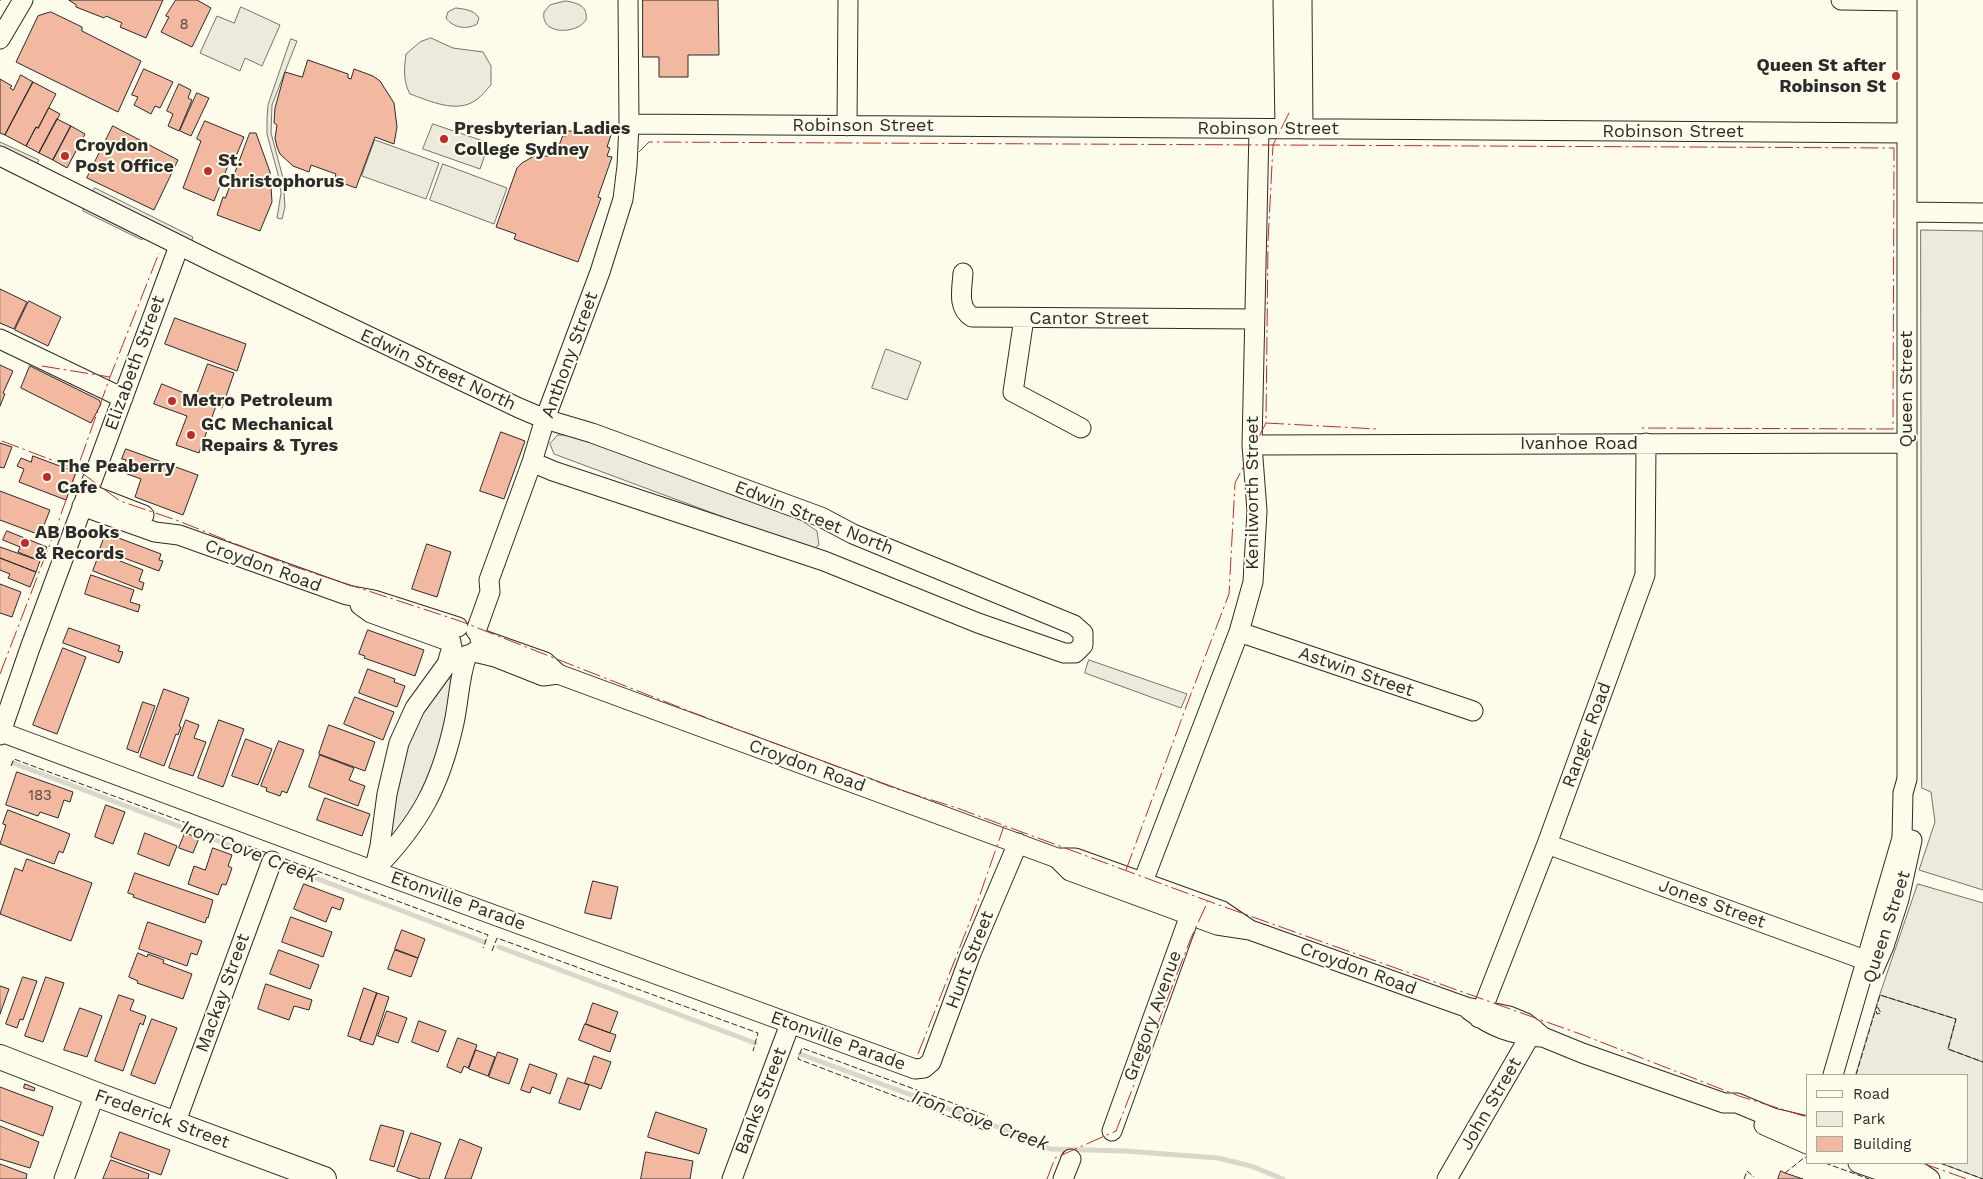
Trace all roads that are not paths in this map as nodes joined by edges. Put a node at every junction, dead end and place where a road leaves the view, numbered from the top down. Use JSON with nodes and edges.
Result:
{"nodes":[{"id":1,"x":23,"y":0,"type":"edge"},
{"id":2,"x":628,"y":0,"type":"edge"},
{"id":3,"x":848,"y":0,"type":"edge"},
{"id":4,"x":1284,"y":0,"type":"edge"},
{"id":5,"x":1302,"y":0,"type":"edge"},
{"id":6,"x":1841,"y":0,"type":"edge"},
{"id":7,"x":1907,"y":0,"type":"edge"},
{"id":8,"x":0,"y":39,"type":"edge"},
{"id":9,"x":629,"y":124,"type":"junction"},
{"id":10,"x":848,"y":126,"type":"junction"},
{"id":11,"x":1259,"y":129,"type":"junction"},
{"id":12,"x":1294,"y":129,"type":"junction"},
{"id":13,"x":1907,"y":133,"type":"junction"},
{"id":14,"x":0,"y":156,"type":"edge"},
{"id":15,"x":1908,"y":212,"type":"junction"},
{"id":16,"x":1983,"y":213,"type":"edge"},
{"id":17,"x":179,"y":246,"type":"junction"},
{"id":18,"x":962,"y":273,"type":"dead end"},
{"id":19,"x":1024,"y":318,"type":"junction"},
{"id":20,"x":1254,"y":319,"type":"junction"},
{"id":21,"x":0,"y":339,"type":"edge"},
{"id":22,"x":122,"y":398,"type":"junction"},
{"id":23,"x":545,"y":419,"type":"junction"},
{"id":24,"x":1081,"y":428,"type":"dead end"},
{"id":25,"x":1646,"y":443,"type":"junction"},
{"id":26,"x":1906,"y":443,"type":"junction"},
{"id":27,"x":1252,"y":445,"type":"junction"},
{"id":28,"x":532,"y":462,"type":"junction"},
{"id":29,"x":84,"y":500,"type":"junction"},
{"id":30,"x":1239,"y":632,"type":"junction"},
{"id":31,"x":465,"y":640,"type":"junction"},
{"id":32,"x":1473,"y":711,"type":"dead end"},
{"id":33,"x":1,"y":733,"type":"edge"},
{"id":34,"x":1018,"y":843,"type":"junction"},
{"id":35,"x":1547,"y":844,"type":"junction"},
{"id":36,"x":272,"y":861,"type":"dead end"},
{"id":37,"x":374,"y":871,"type":"junction"},
{"id":38,"x":1140,"y":889,"type":"junction"},
{"id":39,"x":1192,"y":908,"type":"junction"},
{"id":40,"x":1872,"y":962,"type":"junction"},
{"id":41,"x":1476,"y":1012,"type":"junction"},
{"id":42,"x":790,"y":1024,"type":"junction"},
{"id":43,"x":1536,"y":1034,"type":"junction"},
{"id":44,"x":0,"y":1057,"type":"edge"},
{"id":45,"x":915,"y":1069,"type":"joint"},
{"id":46,"x":1833,"y":1074,"type":"edge"},
{"id":47,"x":1842,"y":1074,"type":"edge"},
{"id":48,"x":95,"y":1094,"type":"junction"},
{"id":49,"x":1724,"y":1103,"type":"junction"},
{"id":50,"x":175,"y":1124,"type":"junction"},
{"id":51,"x":1806,"y":1126,"type":"edge"},
{"id":52,"x":1112,"y":1130,"type":"dead end"},
{"id":53,"x":1806,"y":1143,"type":"edge"},
{"id":54,"x":1071,"y":1159,"type":"dead end"},
{"id":55,"x":1861,"y":1164,"type":"edge"},
{"id":56,"x":1903,"y":1164,"type":"edge"},
{"id":57,"x":64,"y":1179,"type":"edge"},
{"id":58,"x":324,"y":1179,"type":"edge"},
{"id":59,"x":732,"y":1179,"type":"edge"},
{"id":60,"x":1063,"y":1179,"type":"edge"},
{"id":61,"x":1447,"y":1179,"type":"edge"},
{"id":62,"x":1904,"y":1179,"type":"edge"},
{"id":63,"x":1930,"y":1179,"type":"edge"}],
"edges":[{"from":1,"to":8,"type":"street"},
{"from":2,"to":9,"type":"street","name":"Anthony Street"},
{"from":3,"to":10,"type":"street"},
{"from":4,"to":12,"type":"street"},
{"from":5,"to":12,"type":"street"},
{"from":6,"to":7,"type":"street"},
{"from":7,"to":13,"type":"street","name":"Queen Street"},
{"from":9,"to":10,"type":"street","name":"Robinson Street"},
{"from":9,"to":23,"type":"street","name":"Anthony Street"},
{"from":10,"to":11,"type":"street","name":"Robinson Street"},
{"from":11,"to":12,"type":"street","name":"Robinson Street"},
{"from":11,"to":20,"type":"street","name":"Kenilworth Street"},
{"from":12,"to":13,"type":"street","name":"Robinson Street"},
{"from":13,"to":15,"type":"street","name":"Queen Street"},
{"from":14,"to":17,"type":"street","name":"Edwin Street North"},
{"from":15,"to":16,"type":"street"},
{"from":15,"to":26,"type":"street","name":"Queen Street"},
{"from":17,"to":22,"type":"street","name":"Elizabeth Street"},
{"from":17,"to":23,"type":"street","name":"Edwin Street North"},
{"from":18,"to":19,"type":"street","name":"Cantor Street"},
{"from":19,"to":20,"type":"street","name":"Cantor Street"},
{"from":19,"to":24,"type":"street"},
{"from":20,"to":27,"type":"street","name":"Kenilworth Street"},
{"from":21,"to":22,"type":"street"},
{"from":22,"to":29,"type":"street","name":"Elizabeth Street"},
{"from":23,"to":28,"type":"street","name":"Anthony Street"},
{"from":23,"to":28,"type":"street","name":"Edwin Street North"},
{"from":25,"to":26,"type":"street","name":"Ivanhoe Road"},
{"from":25,"to":27,"type":"street","name":"Ivanhoe Road"},
{"from":25,"to":35,"type":"street","name":"Ranger Road"},
{"from":26,"to":40,"type":"street","name":"Queen Street"},
{"from":27,"to":30,"type":"street","name":"Kenilworth Street"},
{"from":28,"to":31,"type":"street","name":"Anthony Street"},
{"from":29,"to":31,"type":"street","name":"Croydon Road"},
{"from":29,"to":33,"type":"street","name":"Elizabeth Street"},
{"from":30,"to":32,"type":"street","name":"Astwin Street"},
{"from":30,"to":38,"type":"street","name":"Kenilworth Street"},
{"from":31,"to":34,"type":"street","name":"Croydon Road"},
{"from":31,"to":37,"type":"street","name":"Anthony Street"},
{"from":31,"to":37,"type":"street","name":"Anthony Street"},
{"from":33,"to":37,"type":"street","name":"Etonville Parade"},
{"from":34,"to":38,"type":"street","name":"Croydon Road"},
{"from":34,"to":45,"type":"street","name":"Hunt Street"},
{"from":35,"to":40,"type":"street","name":"Jones Street"},
{"from":35,"to":41,"type":"street","name":"Ranger Road"},
{"from":36,"to":50,"type":"street","name":"Mackay Street"},
{"from":37,"to":42,"type":"street","name":"Etonville Parade"},
{"from":38,"to":39,"type":"street","name":"Croydon Road"},
{"from":39,"to":41,"type":"street","name":"Croydon Road"},
{"from":39,"to":52,"type":"street","name":"Gregory Avenue"},
{"from":40,"to":46,"type":"street","name":"Queen Street"},
{"from":40,"to":47,"type":"street","name":"Queen Street"},
{"from":41,"to":43,"type":"street","name":"Croydon Road"},
{"from":42,"to":45,"type":"street","name":"Etonville Parade"},
{"from":42,"to":59,"type":"street","name":"Banks Street"},
{"from":43,"to":49,"type":"street","name":"Croydon Road"},
{"from":43,"to":61,"type":"street","name":"John Street"},
{"from":44,"to":48,"type":"main road","name":"Frederick Street"},
{"from":48,"to":50,"type":"main road","name":"Frederick Street"},
{"from":48,"to":57,"type":"street"},
{"from":49,"to":51,"type":"street","name":"Croydon Road"},
{"from":49,"to":53,"type":"street","name":"Croydon Road"},
{"from":50,"to":58,"type":"main road","name":"Frederick Street"},
{"from":54,"to":60,"type":"street"},
{"from":55,"to":62,"type":"street"},
{"from":56,"to":63,"type":"street"}]}
